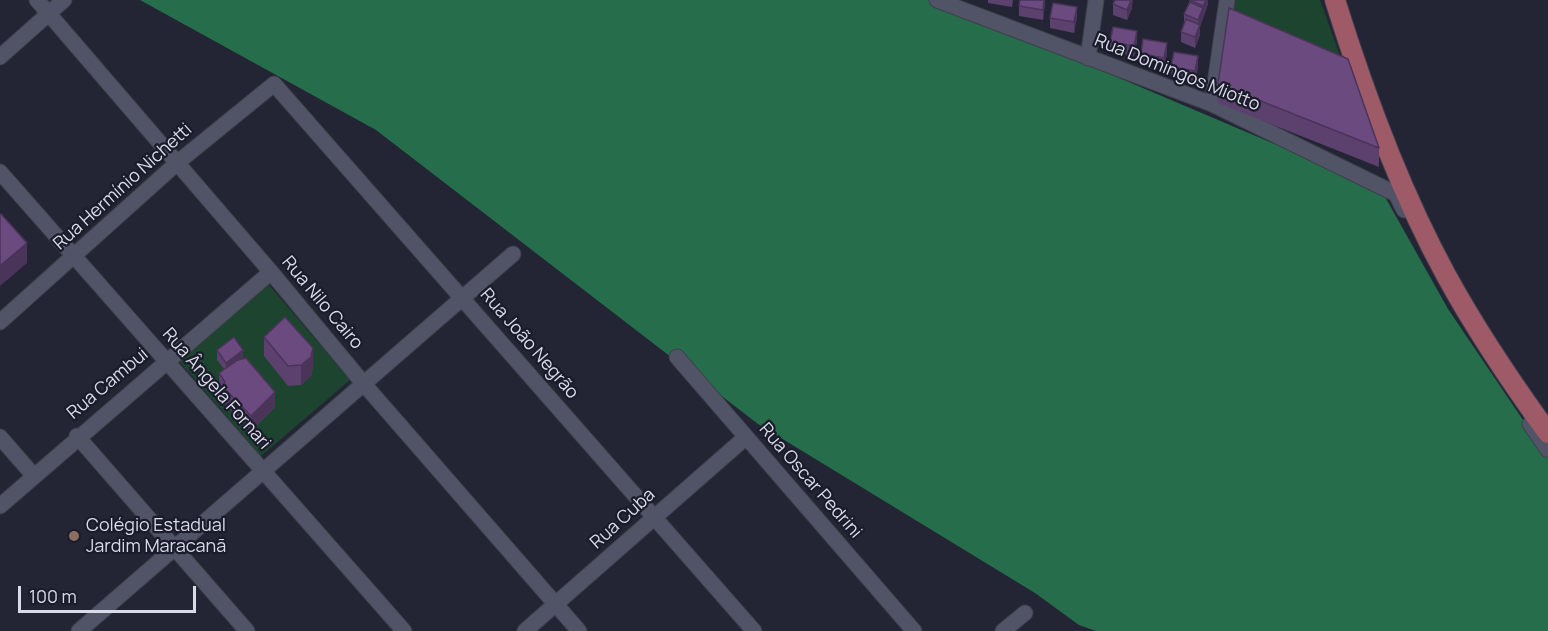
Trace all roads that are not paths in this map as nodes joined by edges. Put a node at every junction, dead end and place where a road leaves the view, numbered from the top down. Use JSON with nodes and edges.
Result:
{"nodes":[{"id":1,"x":37,"y":0,"type":"edge"},
{"id":2,"x":64,"y":0,"type":"edge"},
{"id":3,"x":937,"y":0,"type":"edge"},
{"id":4,"x":1096,"y":0,"type":"edge"},
{"id":5,"x":1227,"y":0,"type":"edge"},
{"id":6,"x":1322,"y":0,"type":"edge"},
{"id":7,"x":1335,"y":0,"type":"edge"},
{"id":8,"x":1345,"y":0,"type":"edge"},
{"id":9,"x":969,"y":6,"type":"edge"},
{"id":10,"x":49,"y":13,"type":"junction"},
{"id":11,"x":0,"y":57,"type":"edge"},
{"id":12,"x":1088,"y":58,"type":"junction"},
{"id":13,"x":274,"y":84,"type":"joint"},
{"id":14,"x":1212,"y":104,"type":"junction"},
{"id":15,"x":177,"y":163,"type":"junction"},
{"id":16,"x":0,"y":172,"type":"edge"},
{"id":17,"x":1396,"y":194,"type":"junction"},
{"id":18,"x":513,"y":255,"type":"dead end"},
{"id":19,"x":74,"y":257,"type":"junction"},
{"id":20,"x":271,"y":272,"type":"junction"},
{"id":21,"x":1445,"y":275,"type":"junction"},
{"id":22,"x":462,"y":298,"type":"junction"},
{"id":23,"x":0,"y":322,"type":"edge"},
{"id":24,"x":677,"y":357,"type":"dead end"},
{"id":25,"x":166,"y":361,"type":"junction"},
{"id":26,"x":363,"y":384,"type":"junction"},
{"id":27,"x":1548,"y":410,"type":"edge"},
{"id":28,"x":1548,"y":433,"type":"edge"},
{"id":29,"x":77,"y":436,"type":"junction"},
{"id":30,"x":0,"y":437,"type":"edge"},
{"id":31,"x":746,"y":437,"type":"junction"},
{"id":32,"x":1548,"y":450,"type":"edge"},
{"id":33,"x":262,"y":471,"type":"junction"},
{"id":34,"x":34,"y":476,"type":"junction"},
{"id":35,"x":0,"y":506,"type":"edge"},
{"id":36,"x":655,"y":516,"type":"junction"},
{"id":37,"x":174,"y":548,"type":"junction"},
{"id":38,"x":556,"y":605,"type":"junction"},
{"id":39,"x":1025,"y":613,"type":"dead end"},
{"id":40,"x":88,"y":628,"type":"edge"},
{"id":41,"x":247,"y":631,"type":"edge"},
{"id":42,"x":404,"y":631,"type":"edge"},
{"id":43,"x":525,"y":631,"type":"edge"},
{"id":44,"x":579,"y":631,"type":"edge"},
{"id":45,"x":754,"y":631,"type":"edge"},
{"id":46,"x":914,"y":631,"type":"edge"},
{"id":47,"x":1003,"y":631,"type":"edge"}],
"edges":[{"from":1,"to":10,"type":"street","name":"Rua Nilo Cairo"},
{"from":2,"to":10,"type":"street"},
{"from":3,"to":9,"type":"street","name":"Rua Domingos Miotto"},
{"from":4,"to":12,"type":"street"},
{"from":5,"to":14,"type":"street"},
{"from":6,"to":17,"type":"main road"},
{"from":7,"to":21,"type":"main road"},
{"from":8,"to":27,"type":"main road"},
{"from":9,"to":12,"type":"street","name":"Rua Domingos Miotto"},
{"from":10,"to":11,"type":"street"},
{"from":10,"to":15,"type":"street","name":"Rua Nilo Cairo"},
{"from":12,"to":14,"type":"street","name":"Rua Domingos Miotto"},
{"from":13,"to":15,"type":"street","name":"Rua Hermínio Nichetti"},
{"from":13,"to":22,"type":"street","name":"Rua João Negrão"},
{"from":14,"to":17,"type":"street","name":"Rua Domingos Miotto"},
{"from":15,"to":19,"type":"street","name":"Rua Hermínio Nichetti"},
{"from":15,"to":20,"type":"street","name":"Rua Nilo Cairo"},
{"from":16,"to":19,"type":"street","name":"Rua Ângela Fornari"},
{"from":17,"to":21,"type":"main road"},
{"from":17,"to":32,"type":"street"},
{"from":18,"to":22,"type":"street"},
{"from":19,"to":23,"type":"street","name":"Rua Hermínio Nichetti"},
{"from":19,"to":25,"type":"street","name":"Rua Ângela Fornari"},
{"from":20,"to":25,"type":"street","name":"Rua Cambui"},
{"from":20,"to":26,"type":"street","name":"Rua Nilo Cairo"},
{"from":21,"to":28,"type":"main road"},
{"from":22,"to":26,"type":"street"},
{"from":22,"to":36,"type":"street","name":"Rua João Negrão"},
{"from":24,"to":31,"type":"street","name":"Rua Oscar Pedrini"},
{"from":25,"to":29,"type":"street","name":"Rua Cambui"},
{"from":25,"to":33,"type":"street","name":"Rua Ângela Fornari"},
{"from":26,"to":33,"type":"street"},
{"from":26,"to":38,"type":"street","name":"Rua Nilo Cairo"},
{"from":29,"to":34,"type":"street","name":"Rua Cambui"},
{"from":29,"to":37,"type":"street"},
{"from":30,"to":34,"type":"street"},
{"from":31,"to":36,"type":"street","name":"Rua Cuba"},
{"from":31,"to":46,"type":"street","name":"Rua Oscar Pedrini"},
{"from":33,"to":37,"type":"street"},
{"from":33,"to":42,"type":"street","name":"Rua Ângela Fornari"},
{"from":34,"to":35,"type":"street","name":"Rua Cambui"},
{"from":36,"to":38,"type":"street","name":"Rua Cuba"},
{"from":36,"to":45,"type":"street","name":"Rua João Negrão"},
{"from":37,"to":40,"type":"street"},
{"from":37,"to":41,"type":"street"},
{"from":38,"to":43,"type":"street","name":"Rua Cuba"},
{"from":38,"to":44,"type":"street","name":"Rua Nilo Cairo"},
{"from":39,"to":47,"type":"street"}]}
